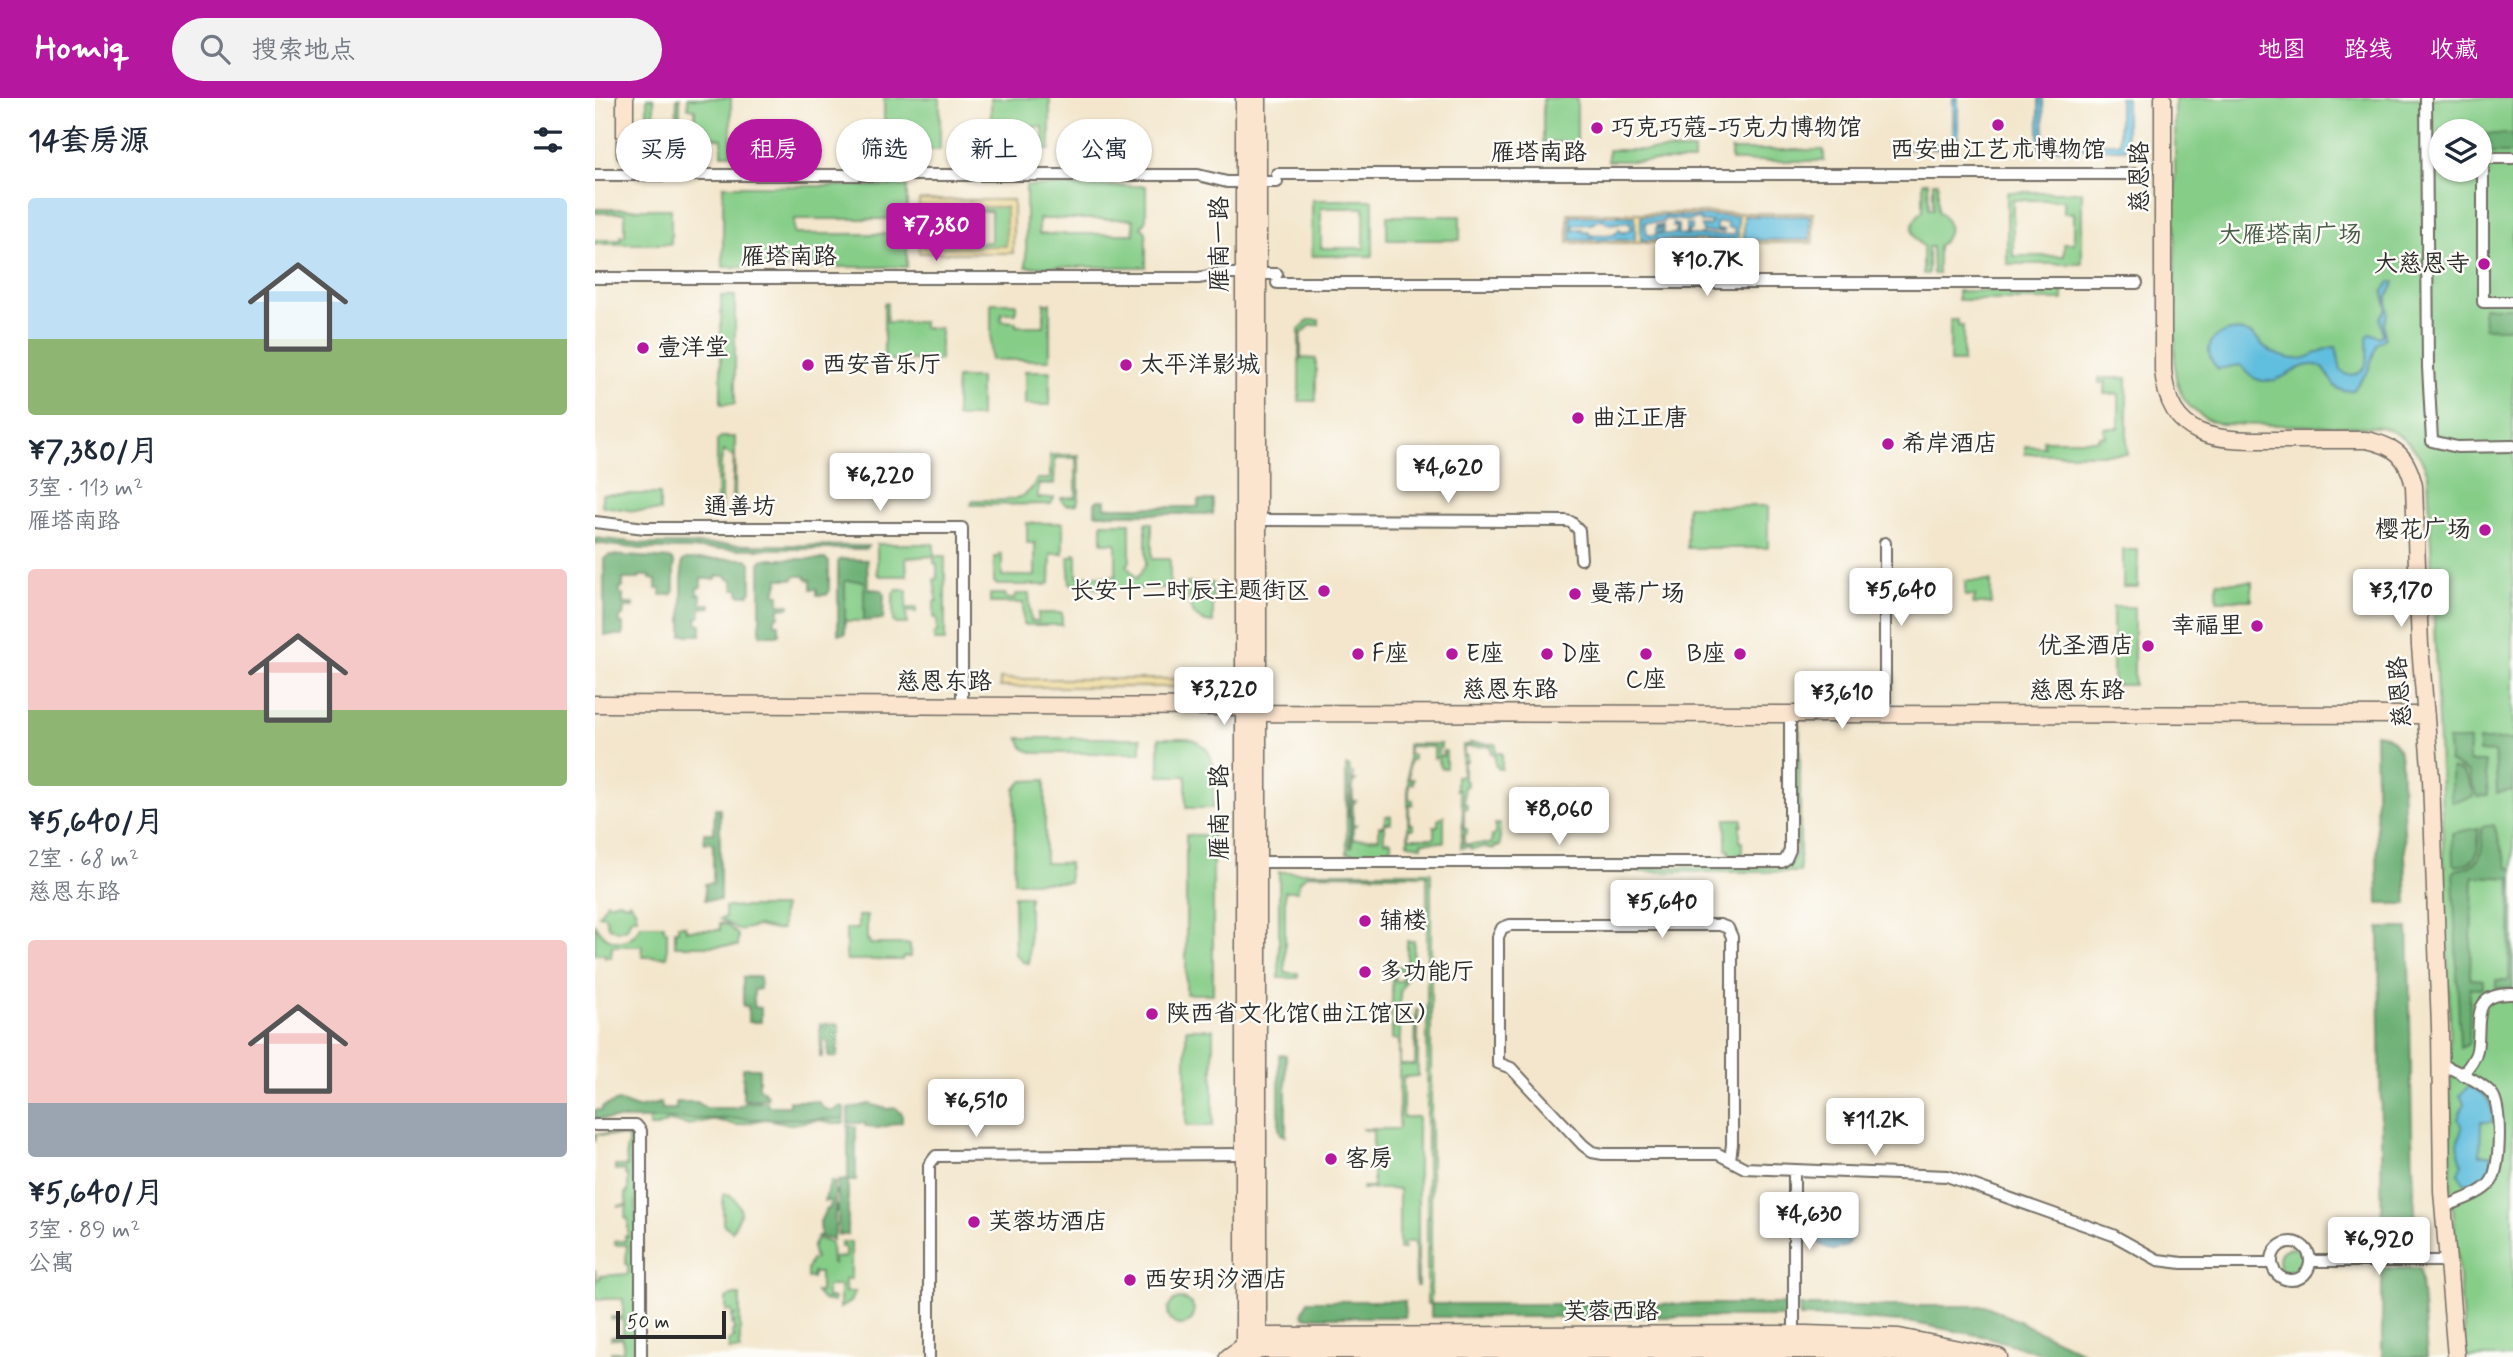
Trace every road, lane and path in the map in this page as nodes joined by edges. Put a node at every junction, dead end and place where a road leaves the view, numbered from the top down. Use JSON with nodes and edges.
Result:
{"nodes":[{"id":1,"x":625,"y":98,"type":"edge"},
{"id":2,"x":1244,"y":98,"type":"edge"},
{"id":3,"x":1258,"y":98,"type":"edge"},
{"id":4,"x":2163,"y":98,"type":"edge"},
{"id":5,"x":2426,"y":98,"type":"edge"},
{"id":6,"x":625,"y":119,"type":"edge"},
{"id":7,"x":2513,"y":158,"type":"edge"},
{"id":8,"x":2137,"y":174,"type":"dead end"},
{"id":9,"x":595,"y":175,"type":"edge"},
{"id":10,"x":1250,"y":182,"type":"junction"},
{"id":11,"x":1250,"y":274,"type":"junction"},
{"id":12,"x":595,"y":278,"type":"edge"},
{"id":13,"x":2137,"y":283,"type":"dead end"},
{"id":14,"x":2513,"y":302,"type":"edge"},
{"id":15,"x":2513,"y":446,"type":"edge"},
{"id":16,"x":1259,"y":520,"type":"junction"},
{"id":17,"x":595,"y":522,"type":"edge"},
{"id":18,"x":1885,"y":543,"type":"dead end"},
{"id":19,"x":1581,"y":559,"type":"dead end"},
{"id":20,"x":595,"y":704,"type":"edge"},
{"id":21,"x":962,"y":705,"type":"junction"},
{"id":22,"x":1250,"y":710,"type":"junction"},
{"id":23,"x":1790,"y":712,"type":"junction"},
{"id":24,"x":1885,"y":713,"type":"junction"},
{"id":25,"x":2426,"y":715,"type":"junction"},
{"id":26,"x":1257,"y":862,"type":"junction"},
{"id":27,"x":2513,"y":994,"type":"edge"},
{"id":28,"x":2441,"y":1063,"type":"junction"},
{"id":29,"x":2462,"y":1075,"type":"junction"},
{"id":30,"x":595,"y":1125,"type":"edge"},
{"id":31,"x":1244,"y":1154,"type":"junction"},
{"id":32,"x":1730,"y":1160,"type":"junction"},
{"id":33,"x":1794,"y":1170,"type":"junction"},
{"id":34,"x":2443,"y":1208,"type":"junction"},
{"id":35,"x":2310,"y":1261,"type":"junction"},
{"id":36,"x":2448,"y":1261,"type":"junction"},
{"id":37,"x":2273,"y":1263,"type":"junction"},
{"id":38,"x":1794,"y":1334,"type":"junction"},
{"id":39,"x":1251,"y":1349,"type":"edge"},
{"id":40,"x":1367,"y":1353,"type":"edge"},
{"id":41,"x":1520,"y":1353,"type":"edge"},
{"id":42,"x":641,"y":1357,"type":"edge"},
{"id":43,"x":929,"y":1357,"type":"edge"},
{"id":44,"x":1228,"y":1357,"type":"edge"},
{"id":45,"x":1934,"y":1357,"type":"edge"},
{"id":46,"x":1999,"y":1357,"type":"edge"},
{"id":47,"x":2456,"y":1357,"type":"edge"}],
"edges":[{"from":1,"to":6,"type":"main road"},
{"from":2,"to":10,"type":"main road","name":"雁南一路"},
{"from":3,"to":10,"type":"main road","name":"雁南一路"},
{"from":4,"to":25,"type":"main road","name":"慈恩路"},
{"from":5,"to":15,"type":"street"},
{"from":7,"to":14,"type":"street"},
{"from":8,"to":10,"type":"street","name":"雁塔南路"},
{"from":9,"to":10,"type":"street","name":"雁塔南路"},
{"from":10,"to":11,"type":"main road","name":"雁南一路"},
{"from":11,"to":12,"type":"street","name":"雁塔南路"},
{"from":11,"to":13,"type":"street","name":"雁塔南路"},
{"from":11,"to":16,"type":"main road","name":"雁南一路"},
{"from":11,"to":22,"type":"main road","name":"雁南一路"},
{"from":16,"to":19,"type":"street"},
{"from":16,"to":22,"type":"main road","name":"雁南一路"},
{"from":17,"to":21,"type":"street","name":"通善坊"},
{"from":18,"to":24,"type":"street"},
{"from":20,"to":21,"type":"main road","name":"慈恩东路"},
{"from":21,"to":22,"type":"main road","name":"慈恩东路"},
{"from":22,"to":23,"type":"main road","name":"慈恩东路"},
{"from":22,"to":26,"type":"main road","name":"雁南一路"},
{"from":22,"to":31,"type":"main road","name":"雁南一路"},
{"from":23,"to":24,"type":"main road","name":"慈恩东路"},
{"from":23,"to":26,"type":"street"},
{"from":24,"to":25,"type":"main road","name":"慈恩东路"},
{"from":25,"to":28,"type":"main road","name":"慈恩路"},
{"from":26,"to":39,"type":"main road","name":"雁南一路"},
{"from":27,"to":29,"type":"street"},
{"from":28,"to":29,"type":"street"},
{"from":28,"to":34,"type":"main road","name":"慈恩路"},
{"from":29,"to":34,"type":"street"},
{"from":30,"to":42,"type":"street"},
{"from":31,"to":39,"type":"main road","name":"雁南一路"},
{"from":31,"to":43,"type":"street"},
{"from":32,"to":32,"type":"street"},
{"from":32,"to":33,"type":"street"},
{"from":33,"to":37,"type":"street"},
{"from":33,"to":38,"type":"street"},
{"from":34,"to":36,"type":"main road","name":"慈恩路"},
{"from":35,"to":36,"type":"street"},
{"from":35,"to":37,"type":"street"},
{"from":35,"to":37,"type":"street"},
{"from":36,"to":47,"type":"main road","name":"慈恩路"},
{"from":38,"to":39,"type":"main road","name":"芙蓉西路"},
{"from":38,"to":46,"type":"main road","name":"芙蓉西路"},
{"from":39,"to":40,"type":"main road","name":"芙蓉西路"},
{"from":39,"to":44,"type":"main road"},
{"from":40,"to":41,"type":"main road","name":"芙蓉西路"},
{"from":41,"to":45,"type":"main road","name":"芙蓉西路"}]}
